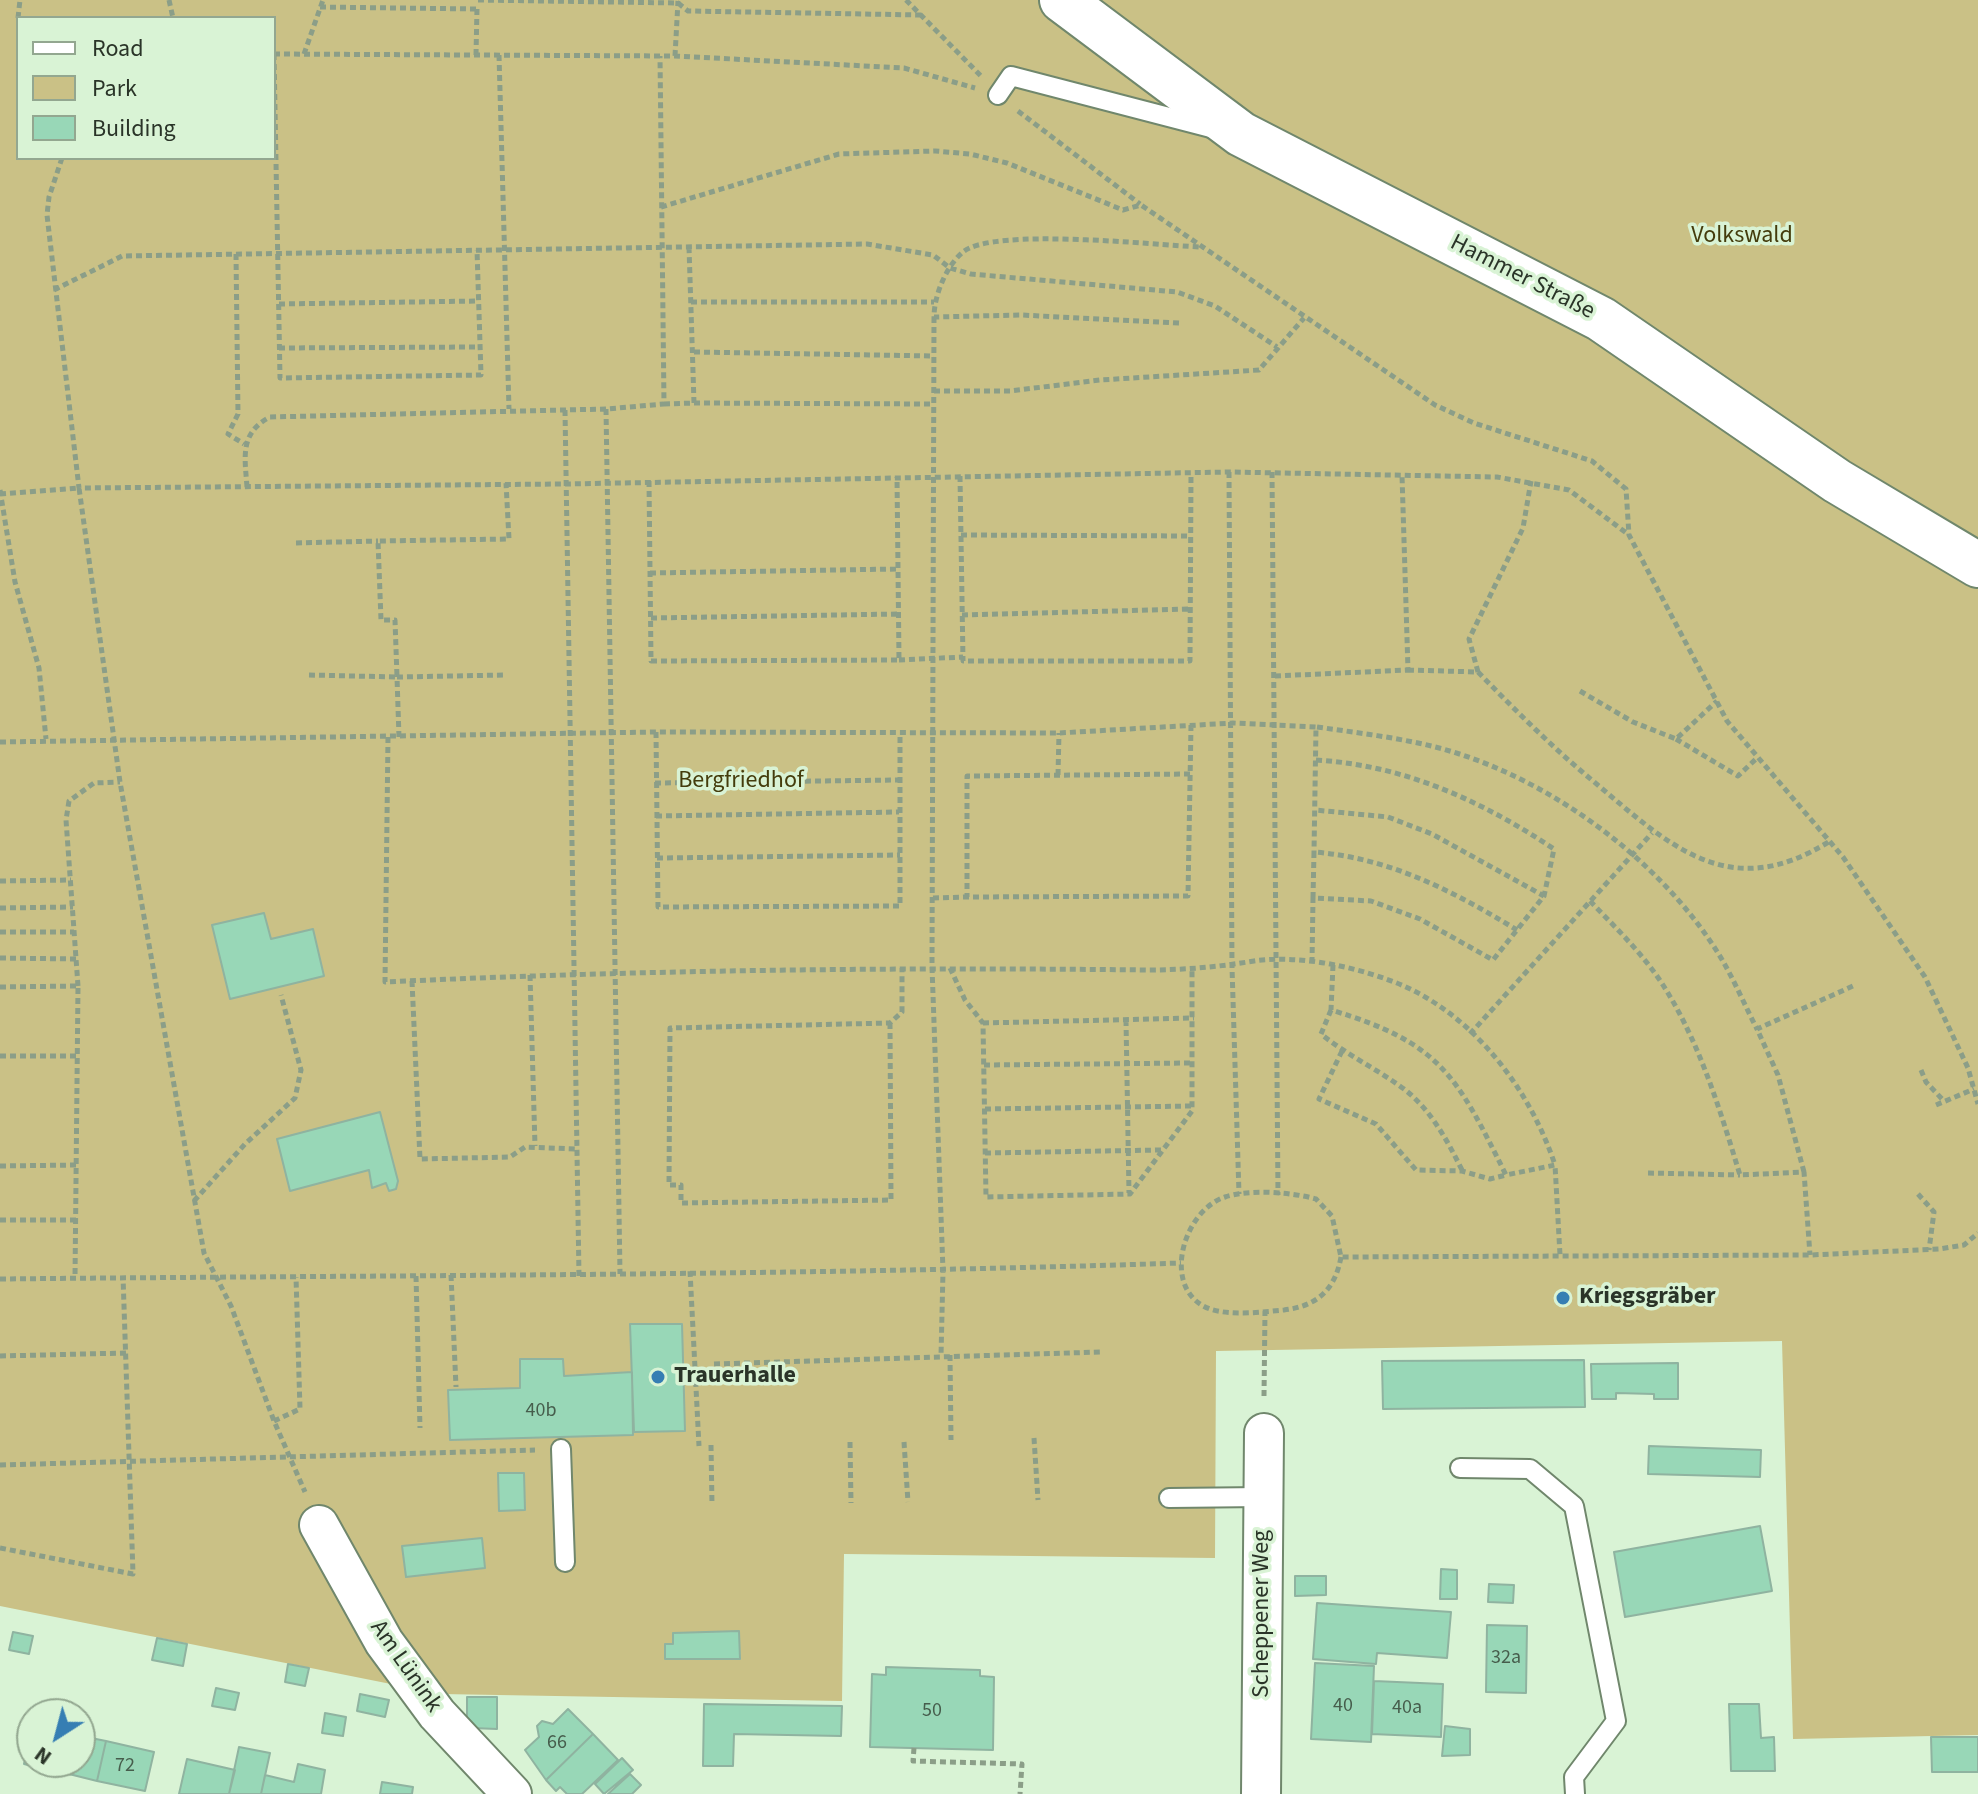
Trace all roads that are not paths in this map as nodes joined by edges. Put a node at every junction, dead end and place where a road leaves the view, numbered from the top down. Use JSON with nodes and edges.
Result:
{"nodes":[{"id":1,"x":1062,"y":0,"type":"edge"},
{"id":2,"x":998,"y":95,"type":"road end"},
{"id":3,"x":1241,"y":134,"type":"junction"},
{"id":4,"x":1978,"y":565,"type":"edge"},
{"id":5,"x":1264,"y":1433,"type":"road end"},
{"id":6,"x":561,"y":1449,"type":"road end"},
{"id":7,"x":1460,"y":1468,"type":"dead end"},
{"id":8,"x":1263,"y":1497,"type":"junction"},
{"id":9,"x":1169,"y":1498,"type":"dead end"},
{"id":10,"x":319,"y":1525,"type":"road end"},
{"id":11,"x":565,"y":1562,"type":"dead end"},
{"id":12,"x":512,"y":1794,"type":"edge"},
{"id":13,"x":1261,"y":1794,"type":"edge"},
{"id":14,"x":1575,"y":1794,"type":"edge"}],
"edges":[{"from":1,"to":3,"type":"main road","name":"Hammer Straße"},
{"from":2,"to":3,"type":"lane"},
{"from":3,"to":4,"type":"main road","name":"Hammer Straße"},
{"from":5,"to":8,"type":"street","name":"Scheppener Weg"},
{"from":6,"to":11,"type":"lane"},
{"from":7,"to":14,"type":"lane"},
{"from":8,"to":9,"type":"lane"},
{"from":8,"to":13,"type":"street","name":"Scheppener Weg"},
{"from":10,"to":12,"type":"street","name":"Am Lünink"}]}
